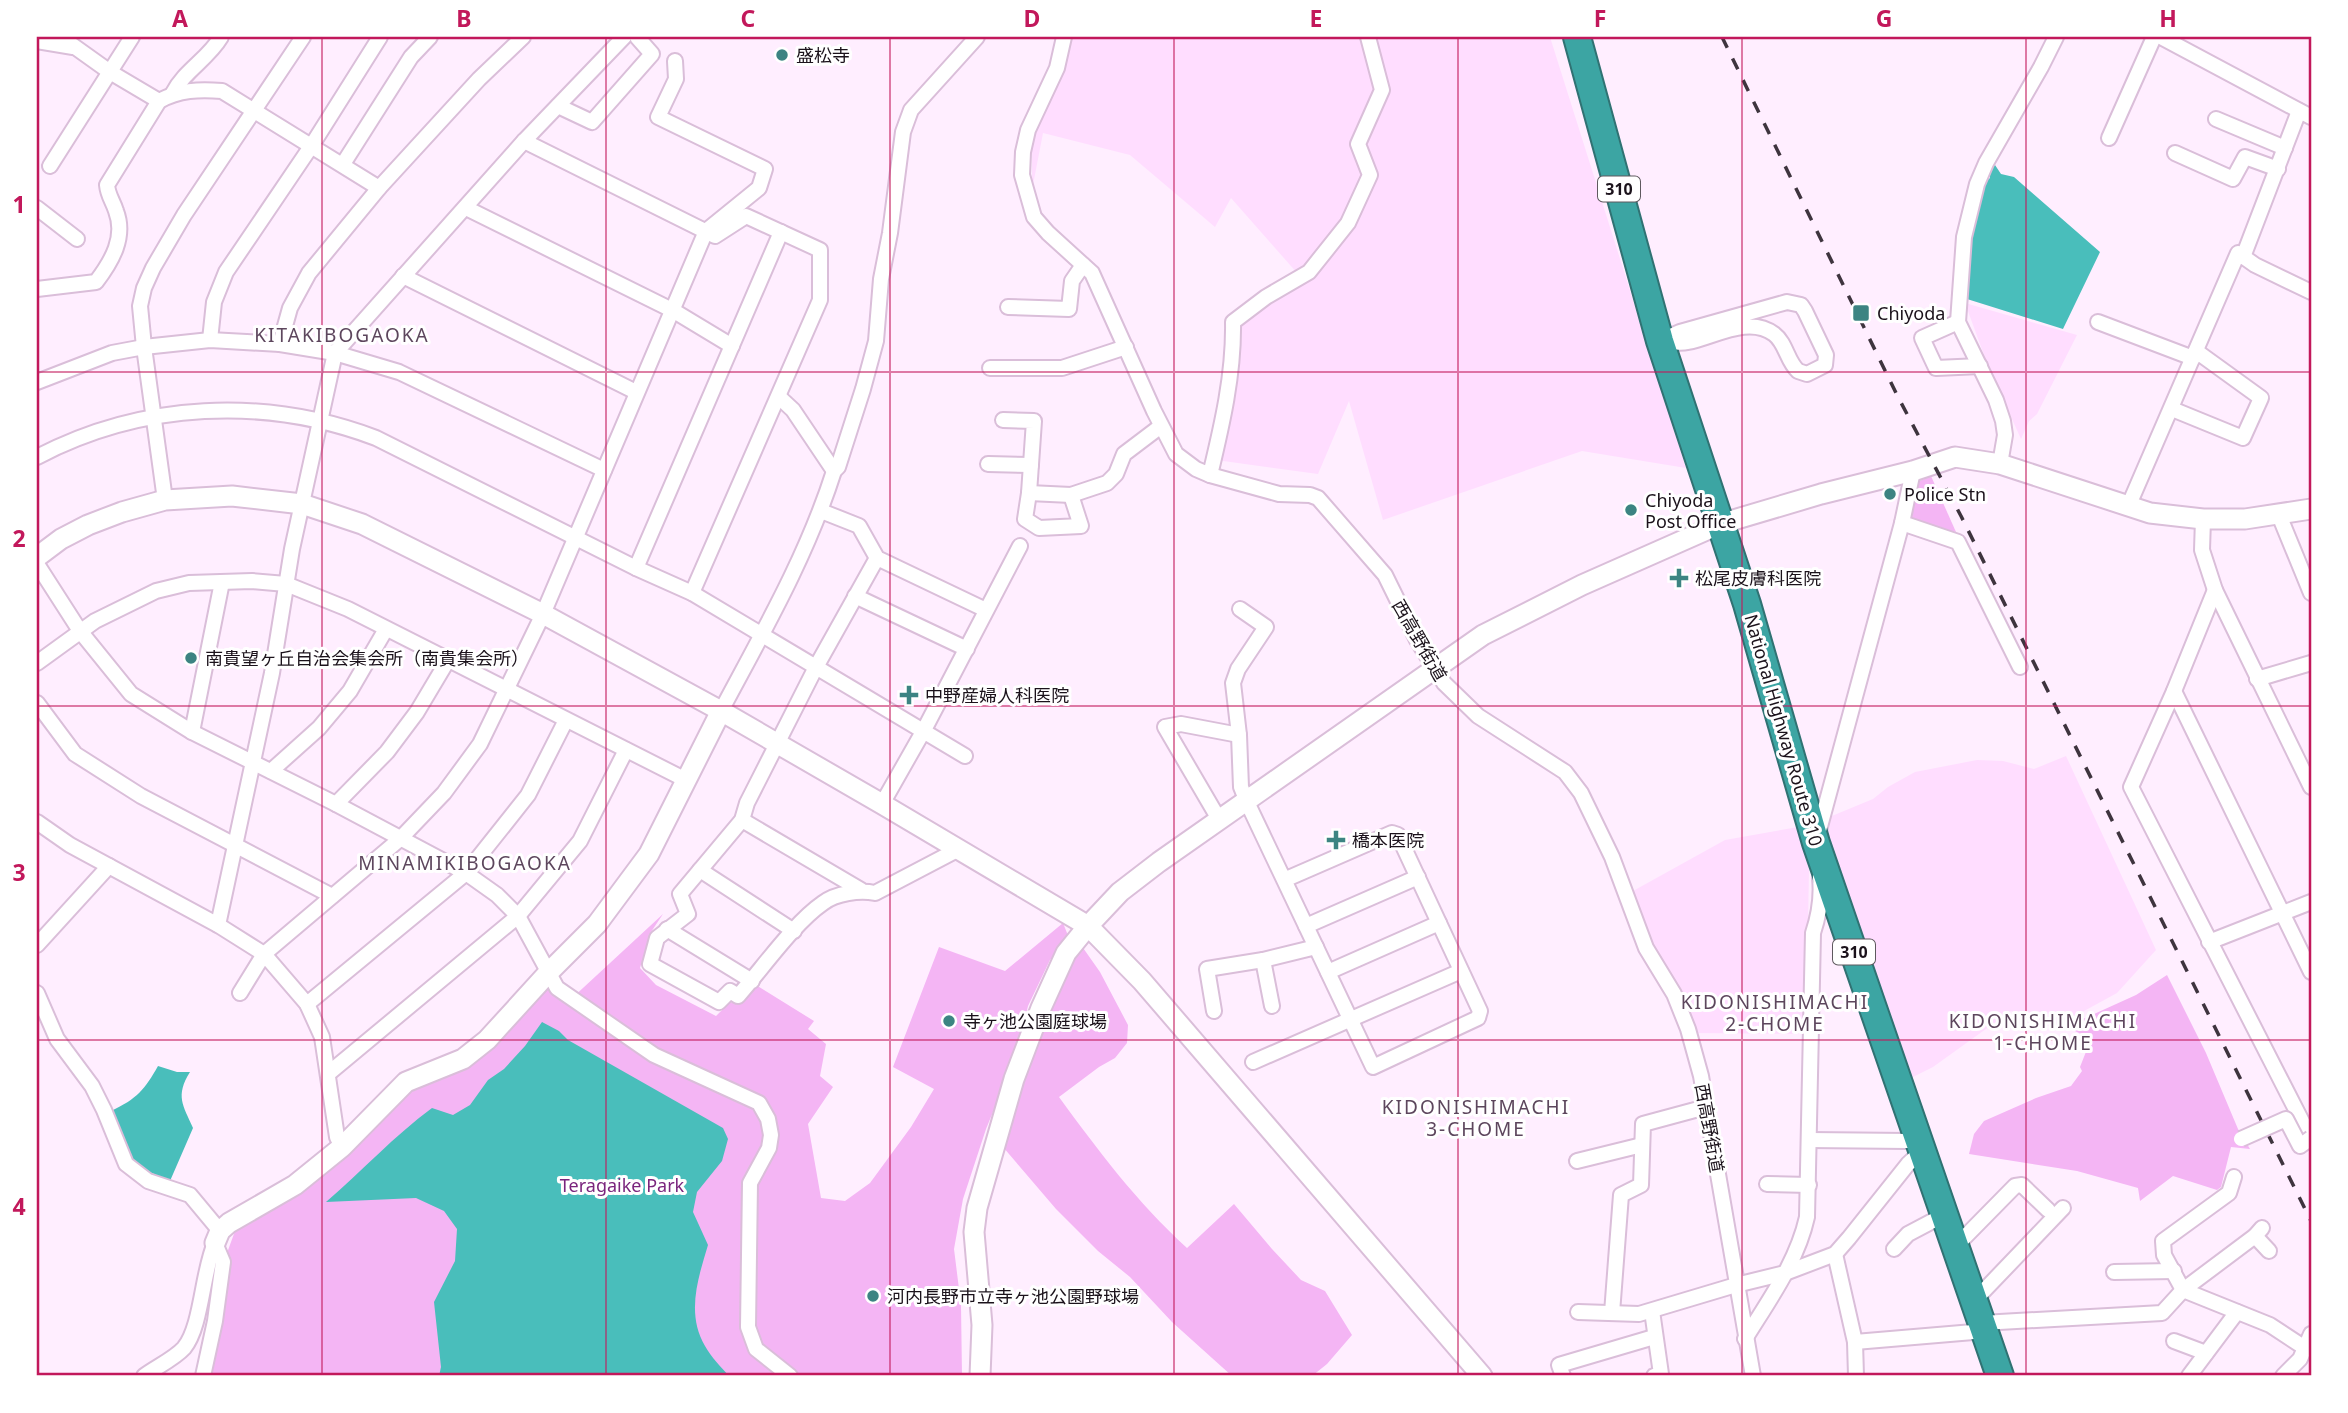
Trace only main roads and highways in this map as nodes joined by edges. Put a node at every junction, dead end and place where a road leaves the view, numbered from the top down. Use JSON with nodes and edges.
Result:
{"nodes":[{"id":1,"x":1577,"y":37,"type":"edge"},
{"id":2,"x":2000,"y":1376,"type":"edge"}],
"edges":[{"from":1,"to":2,"type":"highway","name":"National Highway Route 310","number":"310"}]}
